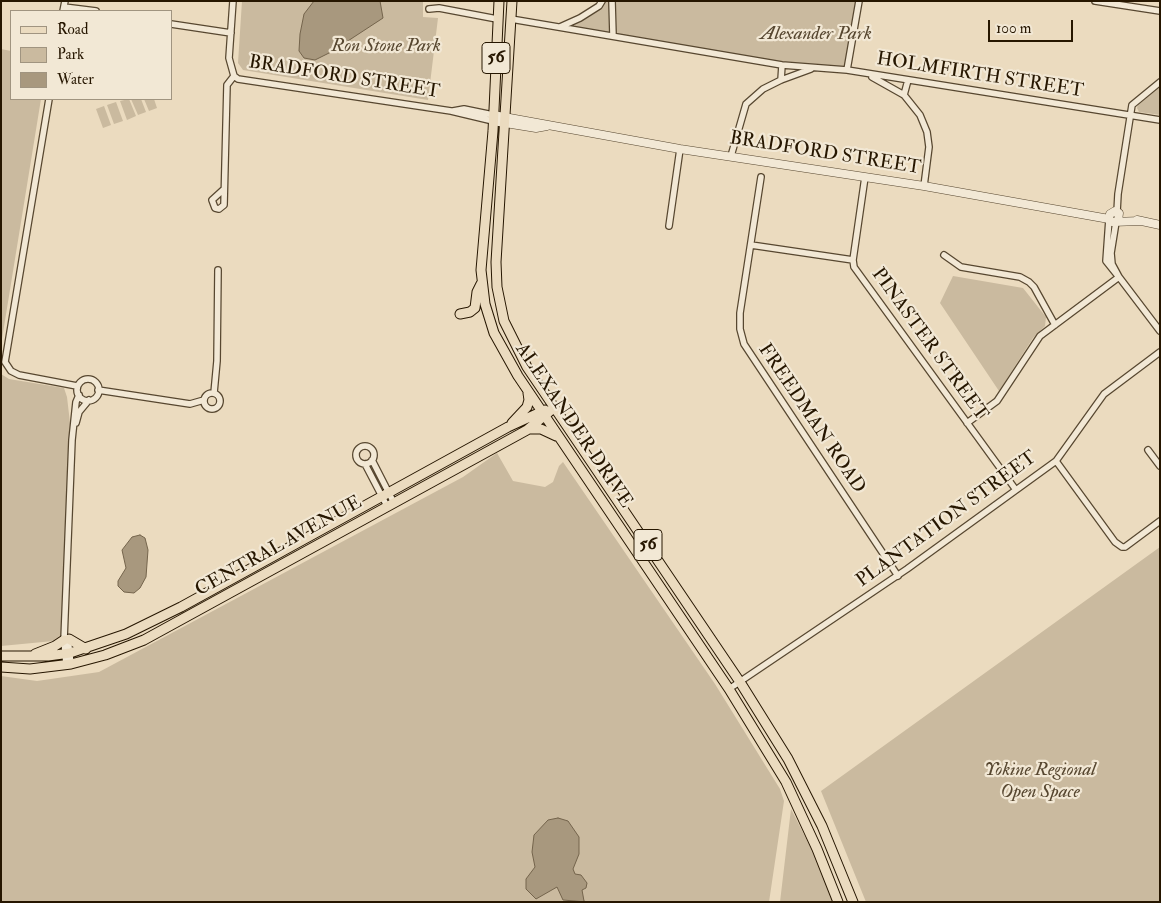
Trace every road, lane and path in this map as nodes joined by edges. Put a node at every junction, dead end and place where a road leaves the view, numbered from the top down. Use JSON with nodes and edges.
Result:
{"nodes":[{"id":1,"x":233,"y":1,"type":"edge"},
{"id":2,"x":499,"y":1,"type":"edge"},
{"id":3,"x":512,"y":1,"type":"edge"},
{"id":4,"x":602,"y":1,"type":"edge"},
{"id":5,"x":612,"y":1,"type":"edge"},
{"id":6,"x":859,"y":1,"type":"edge"},
{"id":7,"x":1094,"y":1,"type":"edge"},
{"id":8,"x":64,"y":7,"type":"edge"},
{"id":9,"x":429,"y":9,"type":"dead end"},
{"id":10,"x":88,"y":10,"type":"edge"},
{"id":11,"x":1160,"y":12,"type":"edge"},
{"id":12,"x":498,"y":19,"type":"junction"},
{"id":13,"x":510,"y":19,"type":"junction"},
{"id":14,"x":172,"y":24,"type":"edge"},
{"id":15,"x":558,"y":28,"type":"junction"},
{"id":16,"x":231,"y":34,"type":"junction"},
{"id":17,"x":613,"y":36,"type":"junction"},
{"id":18,"x":782,"y":65,"type":"junction"},
{"id":19,"x":815,"y":68,"type":"junction"},
{"id":20,"x":847,"y":70,"type":"junction"},
{"id":21,"x":868,"y":74,"type":"junction"},
{"id":22,"x":234,"y":76,"type":"junction"},
{"id":23,"x":781,"y":80,"type":"junction"},
{"id":24,"x":908,"y":80,"type":"junction"},
{"id":25,"x":1160,"y":82,"type":"edge"},
{"id":26,"x":904,"y":95,"type":"junction"},
{"id":27,"x":49,"y":100,"type":"edge"},
{"id":28,"x":1129,"y":115,"type":"junction"},
{"id":29,"x":493,"y":118,"type":"junction"},
{"id":30,"x":506,"y":120,"type":"junction"},
{"id":31,"x":1160,"y":120,"type":"edge"},
{"id":32,"x":680,"y":149,"type":"junction"},
{"id":33,"x":731,"y":156,"type":"junction"},
{"id":34,"x":761,"y":177,"type":"dead end"},
{"id":35,"x":865,"y":177,"type":"junction"},
{"id":36,"x":924,"y":186,"type":"junction"},
{"id":37,"x":223,"y":190,"type":"dead end"},
{"id":38,"x":1114,"y":216,"type":"junction"},
{"id":39,"x":1160,"y":225,"type":"edge"},
{"id":40,"x":669,"y":226,"type":"dead end"},
{"id":41,"x":751,"y":244,"type":"junction"},
{"id":42,"x":944,"y":255,"type":"dead end"},
{"id":43,"x":853,"y":260,"type":"junction"},
{"id":44,"x":218,"y":270,"type":"dead end"},
{"id":45,"x":1119,"y":277,"type":"junction"},
{"id":46,"x":481,"y":284,"type":"junction"},
{"id":47,"x":460,"y":314,"type":"dead end"},
{"id":48,"x":1055,"y":325,"type":"junction"},
{"id":49,"x":1160,"y":330,"type":"edge"},
{"id":50,"x":1160,"y":352,"type":"edge"},
{"id":51,"x":78,"y":386,"type":"junction"},
{"id":52,"x":98,"y":390,"type":"junction"},
{"id":53,"x":528,"y":392,"type":"junction"},
{"id":54,"x":214,"y":393,"type":"junction"},
{"id":55,"x":79,"y":395,"type":"junction"},
{"id":56,"x":89,"y":400,"type":"junction"},
{"id":57,"x":204,"y":400,"type":"junction"},
{"id":58,"x":555,"y":407,"type":"junction"},
{"id":59,"x":544,"y":414,"type":"junction"},
{"id":60,"x":967,"y":423,"type":"junction"},
{"id":61,"x":508,"y":427,"type":"junction"},
{"id":62,"x":527,"y":430,"type":"junction"},
{"id":63,"x":561,"y":438,"type":"junction"},
{"id":64,"x":72,"y":440,"type":"junction"},
{"id":65,"x":1148,"y":450,"type":"dead end"},
{"id":66,"x":372,"y":460,"type":"junction"},
{"id":67,"x":1056,"y":461,"type":"junction"},
{"id":68,"x":365,"y":464,"type":"junction"},
{"id":69,"x":1160,"y":466,"type":"edge"},
{"id":70,"x":1016,"y":490,"type":"junction"},
{"id":71,"x":385,"y":495,"type":"junction"},
{"id":72,"x":391,"y":504,"type":"junction"},
{"id":73,"x":1160,"y":521,"type":"edge"},
{"id":74,"x":898,"y":576,"type":"junction"},
{"id":75,"x":66,"y":640,"type":"junction"},
{"id":76,"x":86,"y":649,"type":"junction"},
{"id":77,"x":67,"y":654,"type":"junction"},
{"id":78,"x":1,"y":656,"type":"edge"},
{"id":79,"x":28,"y":657,"type":"junction"},
{"id":80,"x":68,"y":664,"type":"junction"},
{"id":81,"x":1,"y":668,"type":"edge"},
{"id":82,"x":740,"y":682,"type":"junction"},
{"id":83,"x":729,"y":689,"type":"junction"},
{"id":84,"x":838,"y":902,"type":"edge"},
{"id":85,"x":853,"y":902,"type":"edge"}],
"edges":[{"from":1,"to":16,"type":"street"},
{"from":2,"to":12,"type":"main road","name":"ALEXANDER DRIVE","number":"56"},
{"from":3,"to":13,"type":"main road","name":"ALEXANDER DRIVE","number":"56"},
{"from":4,"to":15,"type":"street"},
{"from":5,"to":17,"type":"street"},
{"from":6,"to":20,"type":"street"},
{"from":7,"to":11,"type":"street"},
{"from":8,"to":10,"type":"street"},
{"from":9,"to":12,"type":"street"},
{"from":12,"to":29,"type":"main road","name":"ALEXANDER DRIVE","number":"56"},
{"from":13,"to":15,"type":"street","name":"HOLMFIRTH STREET"},
{"from":13,"to":30,"type":"main road","name":"ALEXANDER DRIVE","number":"56"},
{"from":14,"to":16,"type":"street"},
{"from":15,"to":17,"type":"street","name":"HOLMFIRTH STREET"},
{"from":16,"to":22,"type":"street"},
{"from":17,"to":18,"type":"street","name":"HOLMFIRTH STREET"},
{"from":18,"to":19,"type":"street","name":"HOLMFIRTH STREET"},
{"from":18,"to":23,"type":"street"},
{"from":19,"to":20,"type":"street","name":"HOLMFIRTH STREET"},
{"from":19,"to":23,"type":"street"},
{"from":20,"to":21,"type":"street","name":"HOLMFIRTH STREET"},
{"from":21,"to":24,"type":"street","name":"HOLMFIRTH STREET"},
{"from":21,"to":26,"type":"street"},
{"from":22,"to":29,"type":"street","name":"BRADFORD STREET"},
{"from":22,"to":37,"type":"street"},
{"from":23,"to":33,"type":"street"},
{"from":24,"to":26,"type":"street"},
{"from":24,"to":28,"type":"street","name":"HOLMFIRTH STREET"},
{"from":25,"to":28,"type":"street"},
{"from":26,"to":36,"type":"street"},
{"from":27,"to":51,"type":"street"},
{"from":28,"to":31,"type":"street","name":"HOLMFIRTH STREET"},
{"from":28,"to":38,"type":"street"},
{"from":29,"to":30,"type":"street","name":"BRADFORD STREET"},
{"from":29,"to":46,"type":"main road","name":"ALEXANDER DRIVE","number":"56"},
{"from":30,"to":32,"type":"street","name":"BRADFORD STREET"},
{"from":30,"to":58,"type":"main road","name":"ALEXANDER DRIVE","number":"56"},
{"from":32,"to":33,"type":"street","name":"BRADFORD STREET"},
{"from":32,"to":40,"type":"street"},
{"from":33,"to":35,"type":"street","name":"BRADFORD STREET"},
{"from":34,"to":41,"type":"street","name":"FREEDMAN ROAD"},
{"from":35,"to":36,"type":"street","name":"BRADFORD STREET"},
{"from":35,"to":43,"type":"street","name":"PINASTER STREET"},
{"from":36,"to":38,"type":"street","name":"BRADFORD STREET"},
{"from":38,"to":39,"type":"street","name":"BRADFORD STREET"},
{"from":38,"to":45,"type":"street"},
{"from":41,"to":43,"type":"street"},
{"from":41,"to":74,"type":"street","name":"FREEDMAN ROAD"},
{"from":42,"to":48,"type":"street"},
{"from":43,"to":60,"type":"street","name":"PINASTER STREET"},
{"from":44,"to":54,"type":"street"},
{"from":45,"to":48,"type":"street"},
{"from":45,"to":49,"type":"street"},
{"from":46,"to":47,"type":"main road"},
{"from":46,"to":53,"type":"main road","name":"ALEXANDER DRIVE","number":"56"},
{"from":48,"to":60,"type":"street"},
{"from":50,"to":67,"type":"street","name":"PLANTATION STREET"},
{"from":51,"to":52,"type":"street"},
{"from":51,"to":55,"type":"street"},
{"from":52,"to":56,"type":"street"},
{"from":52,"to":57,"type":"street"},
{"from":53,"to":59,"type":"main road","name":"ALEXANDER DRIVE","number":"56"},
{"from":53,"to":61,"type":"main road"},
{"from":54,"to":57,"type":"street"},
{"from":54,"to":57,"type":"street"},
{"from":55,"to":56,"type":"street"},
{"from":55,"to":64,"type":"street"},
{"from":56,"to":64,"type":"street"},
{"from":58,"to":59,"type":"main road","name":"CENTRAL AVENUE"},
{"from":58,"to":82,"type":"main road","name":"ALEXANDER DRIVE","number":"56"},
{"from":59,"to":61,"type":"main road","name":"CENTRAL AVENUE"},
{"from":59,"to":62,"type":"main road","name":"CENTRAL AVENUE"},
{"from":59,"to":63,"type":"main road","name":"ALEXANDER DRIVE","number":"56"},
{"from":60,"to":70,"type":"street","name":"PINASTER STREET"},
{"from":61,"to":71,"type":"main road","name":"CENTRAL AVENUE"},
{"from":62,"to":63,"type":"main road"},
{"from":62,"to":72,"type":"main road","name":"CENTRAL AVENUE"},
{"from":63,"to":83,"type":"main road","name":"ALEXANDER DRIVE","number":"56"},
{"from":64,"to":75,"type":"street"},
{"from":65,"to":69,"type":"street"},
{"from":66,"to":68,"type":"street"},
{"from":66,"to":68,"type":"street"},
{"from":66,"to":71,"type":"street"},
{"from":67,"to":70,"type":"street","name":"PLANTATION STREET"},
{"from":67,"to":73,"type":"street"},
{"from":68,"to":71,"type":"street"},
{"from":70,"to":74,"type":"street","name":"PLANTATION STREET"},
{"from":71,"to":72,"type":"street"},
{"from":71,"to":76,"type":"main road","name":"CENTRAL AVENUE"},
{"from":72,"to":80,"type":"main road","name":"CENTRAL AVENUE"},
{"from":74,"to":82,"type":"street","name":"PLANTATION STREET"},
{"from":75,"to":76,"type":"main road"},
{"from":75,"to":77,"type":"street"},
{"from":75,"to":79,"type":"main road"},
{"from":76,"to":77,"type":"main road","name":"CENTRAL AVENUE"},
{"from":77,"to":79,"type":"main road","name":"CENTRAL AVENUE"},
{"from":77,"to":80,"type":"street"},
{"from":78,"to":79,"type":"main road","name":"CENTRAL AVENUE"},
{"from":80,"to":81,"type":"main road","name":"CENTRAL AVENUE"},
{"from":82,"to":83,"type":"street","name":"PLANTATION STREET"},
{"from":82,"to":85,"type":"main road","name":"ALEXANDER DRIVE","number":"56"},
{"from":83,"to":84,"type":"main road","name":"ALEXANDER DRIVE","number":"56"}]}
